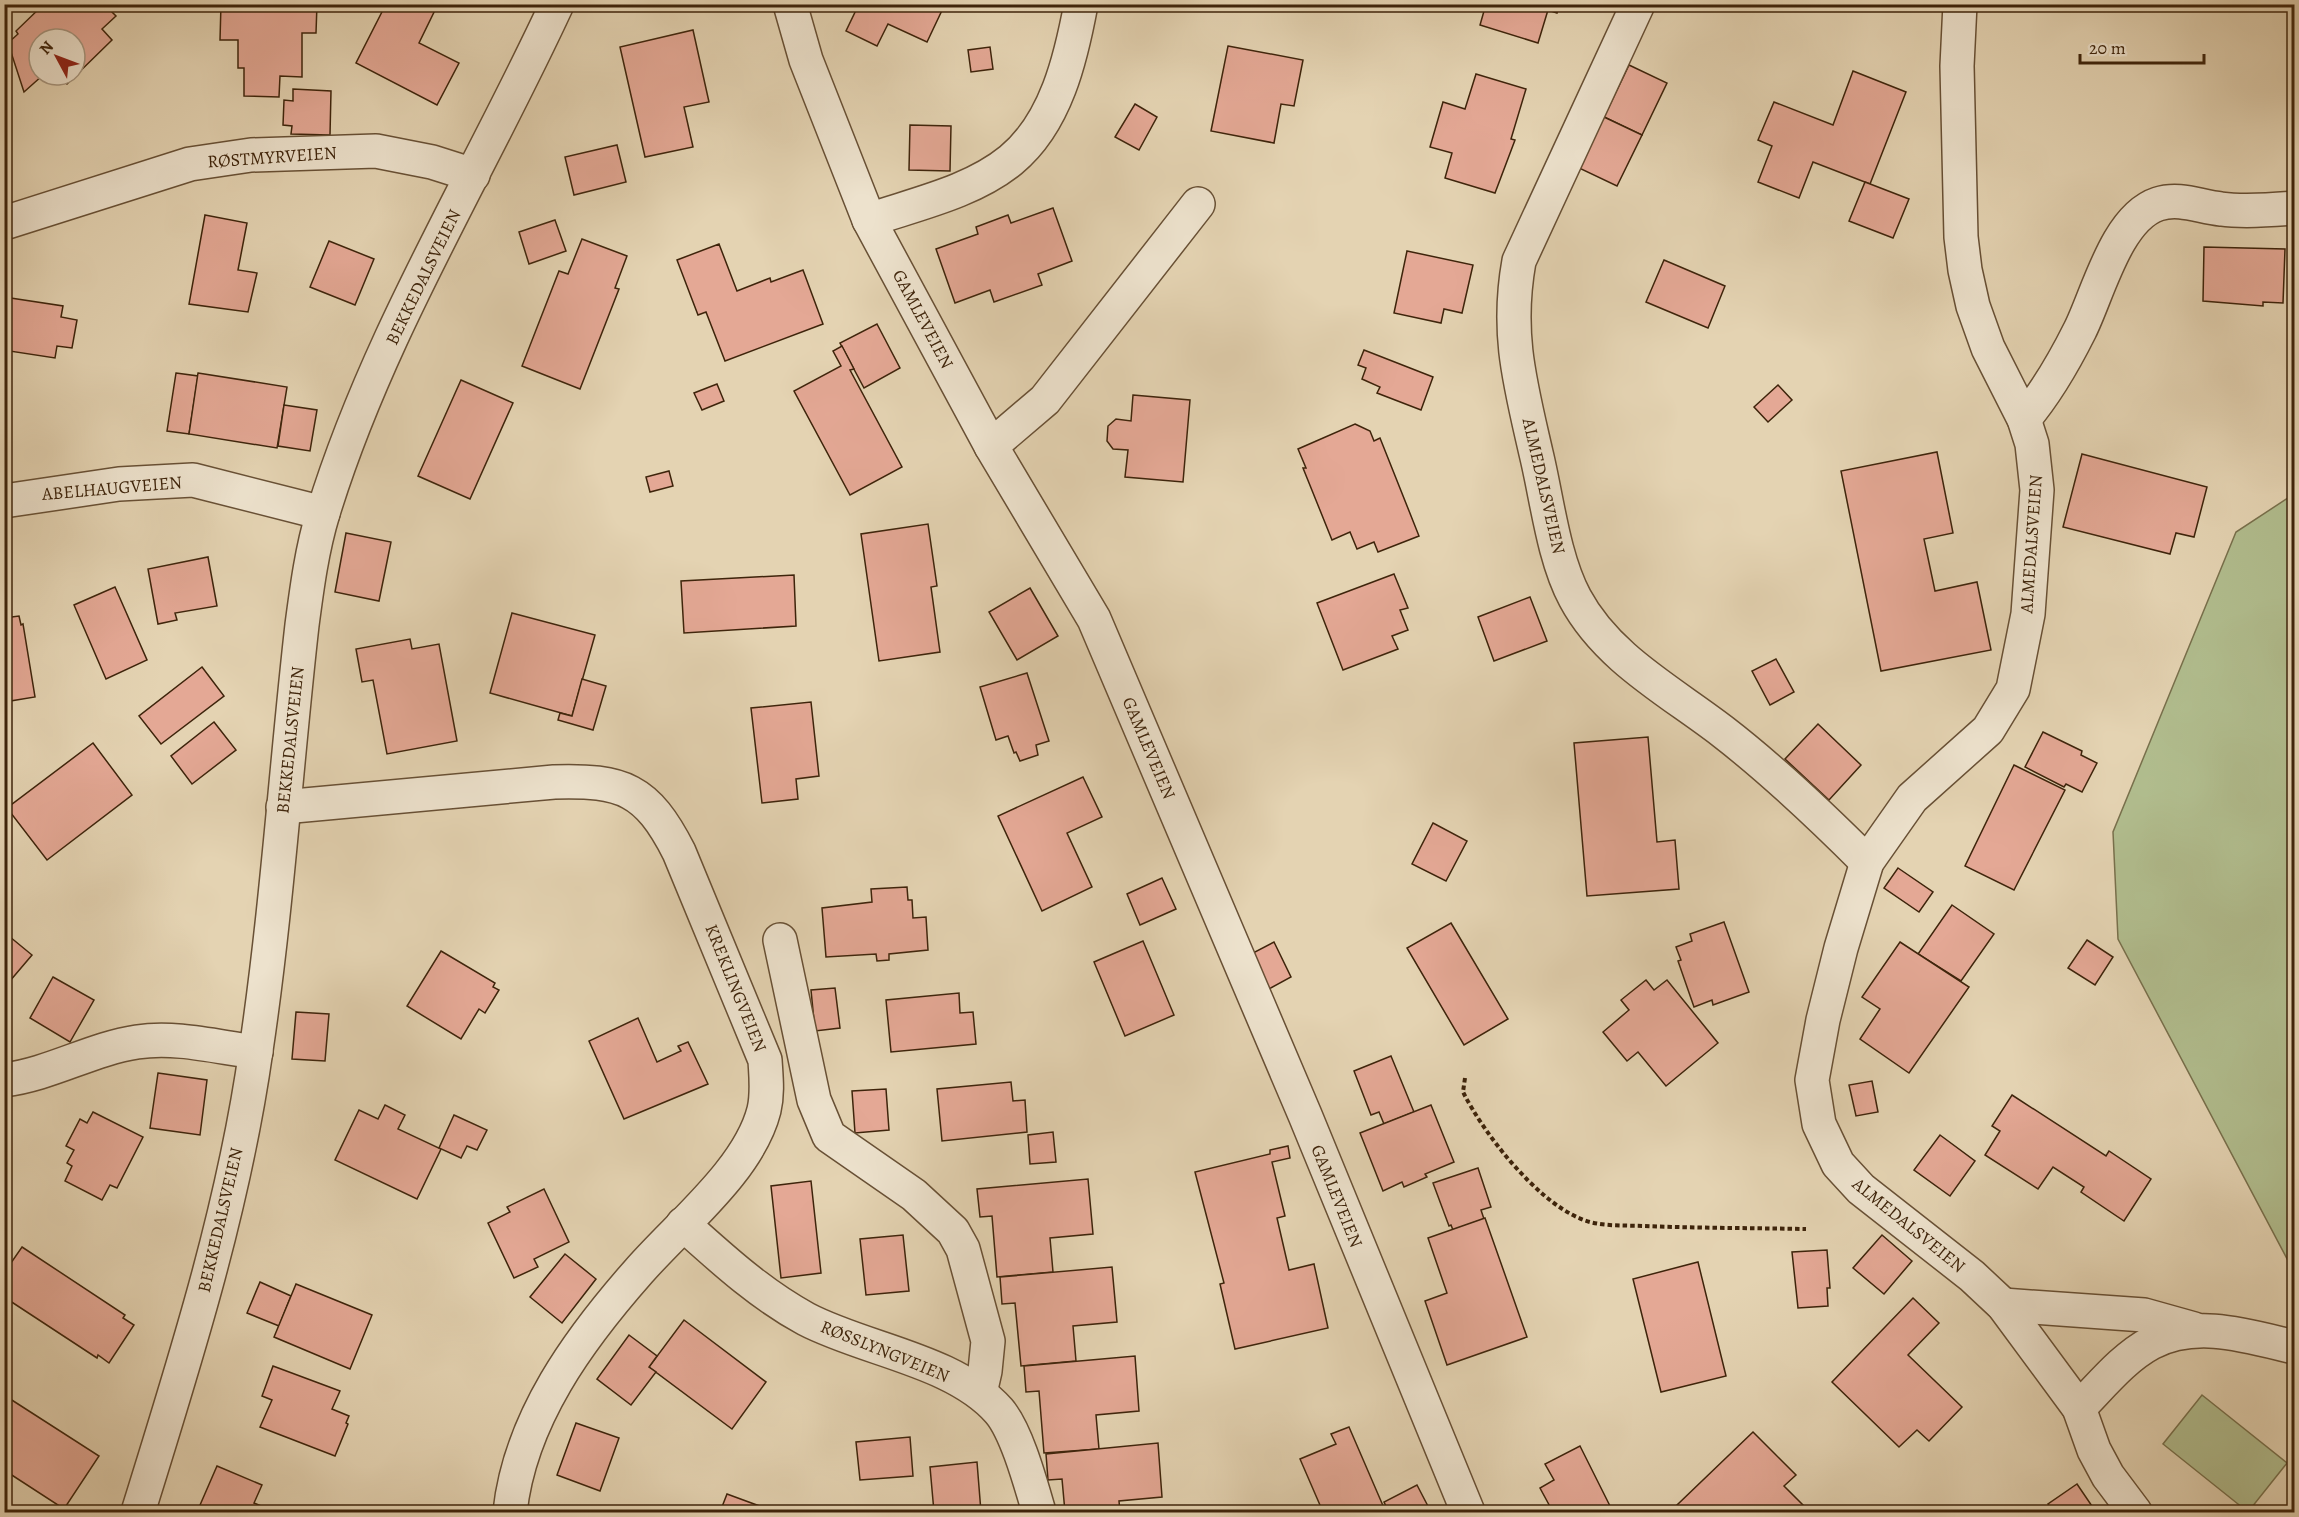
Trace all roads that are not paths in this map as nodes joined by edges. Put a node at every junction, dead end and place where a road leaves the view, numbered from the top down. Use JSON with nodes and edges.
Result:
{"nodes":[{"id":1,"x":557,"y":4,"type":"edge"},
{"id":2,"x":790,"y":4,"type":"edge"},
{"id":3,"x":1082,"y":4,"type":"edge"},
{"id":4,"x":1638,"y":4,"type":"edge"},
{"id":5,"x":1960,"y":4,"type":"edge"},
{"id":6,"x":473,"y":175,"type":"junction"},
{"id":7,"x":1198,"y":204,"type":"dead end"},
{"id":8,"x":2295,"y":208,"type":"edge"},
{"id":9,"x":869,"y":220,"type":"junction"},
{"id":10,"x":4,"y":223,"type":"edge"},
{"id":11,"x":2024,"y":419,"type":"junction"},
{"id":12,"x":991,"y":446,"type":"junction"},
{"id":13,"x":4,"y":501,"type":"edge"},
{"id":14,"x":323,"y":513,"type":"junction"},
{"id":15,"x":283,"y":807,"type":"junction"},
{"id":16,"x":1867,"y":862,"type":"junction"},
{"id":17,"x":780,"y":940,"type":"dead end"},
{"id":18,"x":256,"y":1052,"type":"junction"},
{"id":19,"x":4,"y":1080,"type":"edge"},
{"id":20,"x":683,"y":1224,"type":"junction"},
{"id":21,"x":2003,"y":1305,"type":"junction"},
{"id":22,"x":2198,"y":1330,"type":"junction"},
{"id":23,"x":2295,"y":1347,"type":"edge"},
{"id":24,"x":980,"y":1392,"type":"junction"},
{"id":25,"x":2079,"y":1408,"type":"junction"},
{"id":26,"x":138,"y":1512,"type":"edge"},
{"id":27,"x":510,"y":1512,"type":"edge"},
{"id":28,"x":1039,"y":1512,"type":"edge"},
{"id":29,"x":1468,"y":1512,"type":"edge"},
{"id":30,"x":2135,"y":1512,"type":"edge"}],
"edges":[{"from":1,"to":6,"type":"street","name":"BEKKEDALSVEIEN"},
{"from":2,"to":9,"type":"street","name":"GAMLEVEIEN"},
{"from":3,"to":9,"type":"street"},
{"from":4,"to":16,"type":"street","name":"ALMEDALSVEIEN"},
{"from":5,"to":11,"type":"street","name":"ALMEDALSVEIEN"},
{"from":6,"to":10,"type":"street","name":"RØSTMYRVEIEN"},
{"from":6,"to":14,"type":"street","name":"BEKKEDALSVEIEN"},
{"from":7,"to":12,"type":"street"},
{"from":8,"to":11,"type":"street"},
{"from":9,"to":12,"type":"street","name":"GAMLEVEIEN"},
{"from":11,"to":16,"type":"street","name":"ALMEDALSVEIEN"},
{"from":12,"to":29,"type":"street","name":"GAMLEVEIEN"},
{"from":13,"to":14,"type":"street","name":"ABELHAUGVEIEN"},
{"from":14,"to":15,"type":"street","name":"BEKKEDALSVEIEN"},
{"from":15,"to":18,"type":"street","name":"BEKKEDALSVEIEN"},
{"from":15,"to":20,"type":"street","name":"KREKLINGVEIEN"},
{"from":16,"to":21,"type":"street","name":"ALMEDALSVEIEN"},
{"from":17,"to":24,"type":"street"},
{"from":18,"to":19,"type":"street"},
{"from":18,"to":26,"type":"street","name":"BEKKEDALSVEIEN"},
{"from":20,"to":24,"type":"street","name":"RØSSLYNGVEIEN"},
{"from":20,"to":27,"type":"street","name":"KREKLINGVEIEN"},
{"from":21,"to":22,"type":"street"},
{"from":21,"to":25,"type":"street","name":"ALMEDALSVEIEN"},
{"from":22,"to":23,"type":"street"},
{"from":22,"to":25,"type":"street"},
{"from":24,"to":28,"type":"street","name":"RØSSLYNGVEIEN"},
{"from":25,"to":30,"type":"street","name":"ALMEDALSVEIEN"}]}
